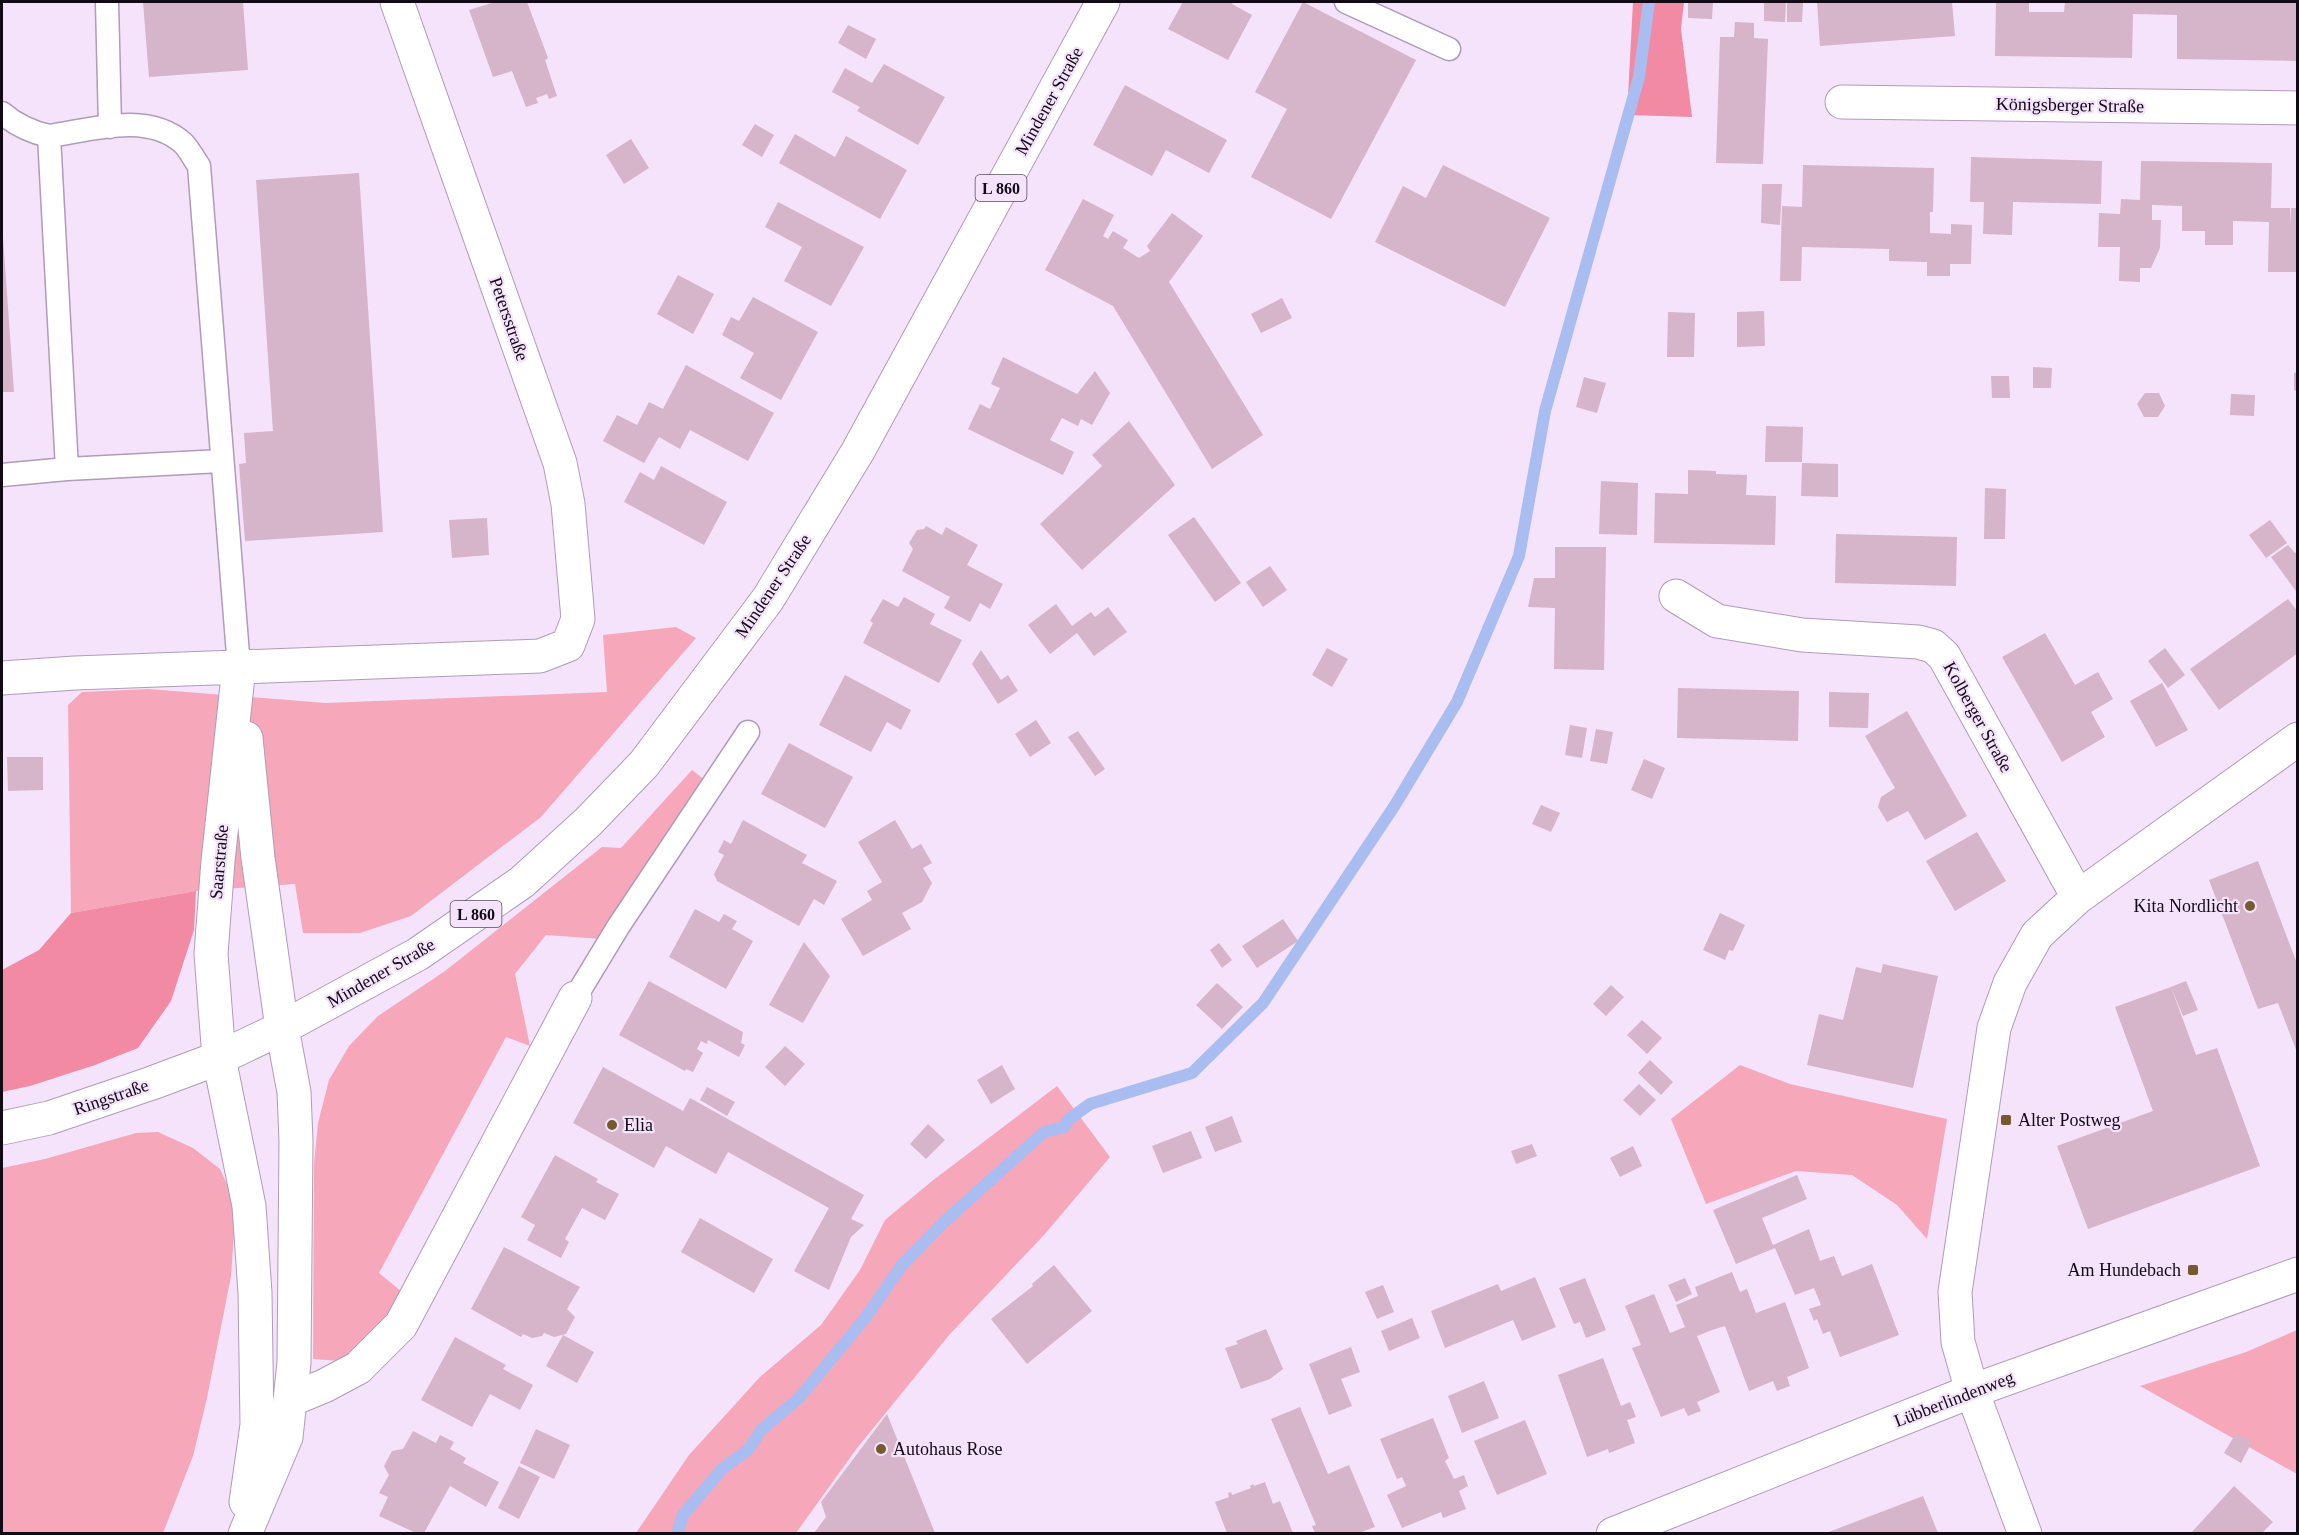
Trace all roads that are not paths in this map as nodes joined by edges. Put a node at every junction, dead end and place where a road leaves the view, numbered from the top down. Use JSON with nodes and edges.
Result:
{"nodes":[{"id":1,"x":107,"y":2,"type":"edge"},
{"id":2,"x":397,"y":2,"type":"edge"},
{"id":3,"x":1103,"y":2,"type":"edge"},
{"id":4,"x":1346,"y":2,"type":"edge"},
{"id":5,"x":1449,"y":49,"type":"dead end"},
{"id":6,"x":1842,"y":102,"type":"dead end"},
{"id":7,"x":2298,"y":108,"type":"edge"},
{"id":8,"x":2,"y":113,"type":"edge"},
{"id":9,"x":110,"y":127,"type":"junction"},
{"id":10,"x":49,"y":136,"type":"junction"},
{"id":11,"x":221,"y":461,"type":"junction"},
{"id":12,"x":67,"y":469,"type":"junction"},
{"id":13,"x":2,"y":475,"type":"edge"},
{"id":14,"x":1676,"y":597,"type":"dead end"},
{"id":15,"x":239,"y":667,"type":"junction"},
{"id":16,"x":2,"y":678,"type":"edge"},
{"id":17,"x":748,"y":732,"type":"dead end"},
{"id":18,"x":2298,"y":738,"type":"edge"},
{"id":19,"x":2078,"y":897,"type":"junction"},
{"id":20,"x":575,"y":998,"type":"joint"},
{"id":21,"x":282,"y":1028,"type":"junction"},
{"id":22,"x":219,"y":1058,"type":"junction"},
{"id":23,"x":2,"y":1128,"type":"edge"},
{"id":24,"x":2298,"y":1274,"type":"edge"},
{"id":25,"x":1972,"y":1391,"type":"junction"},
{"id":26,"x":290,"y":1400,"type":"junction"},
{"id":27,"x":243,"y":1533,"type":"edge"},
{"id":28,"x":1613,"y":1533,"type":"edge"},
{"id":29,"x":2025,"y":1533,"type":"edge"}],
"edges":[{"from":1,"to":9,"type":"lane"},
{"from":2,"to":15,"type":"street","name":"Petersstraße"},
{"from":3,"to":21,"type":"street","name":"Mindener Straße","number":"L 860"},
{"from":4,"to":5,"type":"lane"},
{"from":6,"to":7,"type":"street","name":"Königsberger Straße"},
{"from":8,"to":10,"type":"lane"},
{"from":9,"to":10,"type":"lane"},
{"from":9,"to":11,"type":"lane"},
{"from":10,"to":12,"type":"lane"},
{"from":11,"to":12,"type":"lane"},
{"from":11,"to":15,"type":"lane"},
{"from":12,"to":13,"type":"lane"},
{"from":14,"to":19,"type":"street","name":"Kolberger Straße"},
{"from":15,"to":16,"type":"street"},
{"from":15,"to":21,"type":"street","name":"Saarstraße"},
{"from":15,"to":22,"type":"street","name":"Saarstraße"},
{"from":17,"to":20,"type":"lane"},
{"from":18,"to":19,"type":"street"},
{"from":19,"to":25,"type":"street"},
{"from":20,"to":26,"type":"street"},
{"from":21,"to":22,"type":"street","name":"Mindener Straße","number":"L 860"},
{"from":21,"to":26,"type":"street"},
{"from":22,"to":23,"type":"street","name":"Ringstraße","number":"L 860"},
{"from":22,"to":27,"type":"street"},
{"from":24,"to":25,"type":"street","name":"Lübberlindenweg"},
{"from":25,"to":28,"type":"street","name":"Lübberlindenweg"},
{"from":25,"to":29,"type":"street"},
{"from":26,"to":27,"type":"street"}]}
